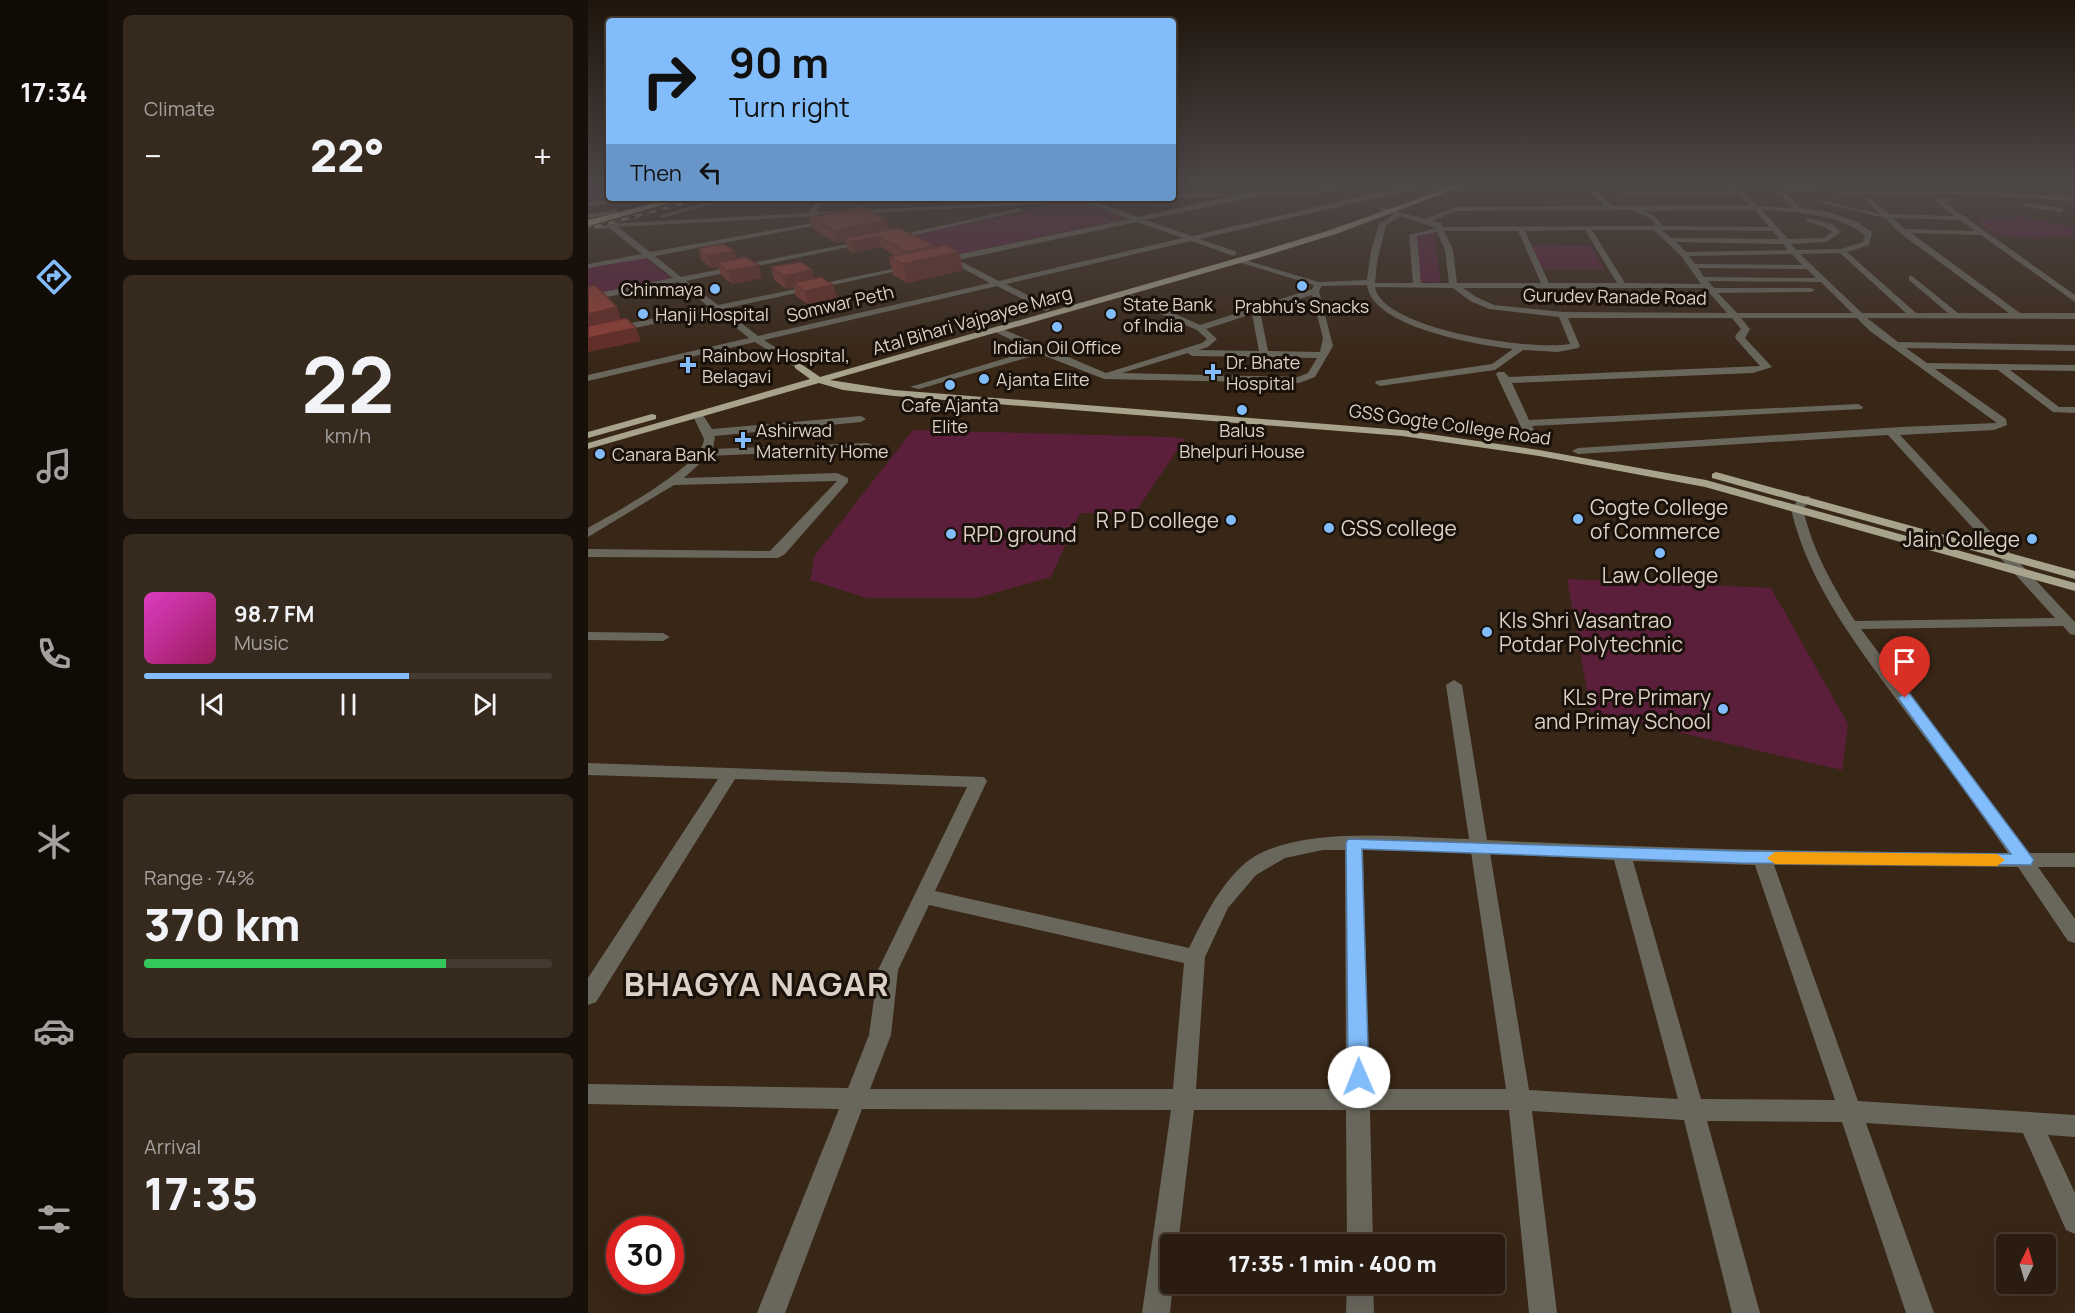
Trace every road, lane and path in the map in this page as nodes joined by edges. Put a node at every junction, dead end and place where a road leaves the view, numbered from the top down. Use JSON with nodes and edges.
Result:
{"nodes":[{"id":1,"x":636,"y":245,"type":"edge"},
{"id":2,"x":699,"y":245,"type":"edge"},
{"id":3,"x":853,"y":245,"type":"edge"},
{"id":4,"x":1014,"y":245,"type":"edge"},
{"id":5,"x":1164,"y":245,"type":"edge"},
{"id":6,"x":1207,"y":245,"type":"edge"},
{"id":7,"x":1272,"y":245,"type":"edge"},
{"id":8,"x":1279,"y":245,"type":"edge"},
{"id":9,"x":1375,"y":245,"type":"edge"},
{"id":10,"x":1414,"y":245,"type":"edge"},
{"id":11,"x":1447,"y":245,"type":"edge"},
{"id":12,"x":1528,"y":245,"type":"edge"},
{"id":13,"x":1598,"y":245,"type":"edge"},
{"id":14,"x":1676,"y":245,"type":"edge"},
{"id":15,"x":1789,"y":245,"type":"edge"},
{"id":16,"x":1859,"y":245,"type":"edge"},
{"id":17,"x":1923,"y":245,"type":"edge"},
{"id":18,"x":1998,"y":245,"type":"edge"},
{"id":19,"x":1842,"y":251,"type":"junction"},
{"id":20,"x":941,"y":254,"type":"edge"},
{"id":21,"x":1684,"y":254,"type":"junction"},
{"id":22,"x":1796,"y":254,"type":"junction"},
{"id":23,"x":648,"y":255,"type":"junction"},
{"id":24,"x":1238,"y":257,"type":"junction"},
{"id":25,"x":950,"y":259,"type":"junction"},
{"id":26,"x":927,"y":264,"type":"edge"},
{"id":27,"x":588,"y":266,"type":"edge"},
{"id":28,"x":915,"y":266,"type":"edge"},
{"id":29,"x":1693,"y":266,"type":"junction"},
{"id":30,"x":1810,"y":267,"type":"junction"},
{"id":31,"x":1912,"y":278,"type":"dead end"},
{"id":32,"x":679,"y":280,"type":"junction"},
{"id":33,"x":1823,"y":280,"type":"junction"},
{"id":34,"x":1371,"y":283,"type":"junction"},
{"id":35,"x":998,"y":284,"type":"junction"},
{"id":36,"x":1454,"y":284,"type":"junction"},
{"id":37,"x":1545,"y":284,"type":"junction"},
{"id":38,"x":1417,"y":285,"type":"junction"},
{"id":39,"x":1622,"y":285,"type":"junction"},
{"id":40,"x":1707,"y":285,"type":"junction"},
{"id":41,"x":1317,"y":287,"type":"junction"},
{"id":42,"x":1833,"y":290,"type":"junction"},
{"id":43,"x":1123,"y":294,"type":"junction"},
{"id":44,"x":588,"y":298,"type":"edge"},
{"id":45,"x":2075,"y":299,"type":"edge"},
{"id":46,"x":716,"y":308,"type":"junction"},
{"id":47,"x":1046,"y":308,"type":"junction"},
{"id":48,"x":1256,"y":311,"type":"junction"},
{"id":49,"x":1733,"y":313,"type":"junction"},
{"id":50,"x":1953,"y":314,"type":"junction"},
{"id":51,"x":1563,"y":315,"type":"junction"},
{"id":52,"x":1856,"y":315,"type":"junction"},
{"id":53,"x":1913,"y":315,"type":"junction"},
{"id":54,"x":2017,"y":315,"type":"junction"},
{"id":55,"x":2075,"y":316,"type":"edge"},
{"id":56,"x":1200,"y":328,"type":"junction"},
{"id":57,"x":998,"y":330,"type":"junction"},
{"id":58,"x":588,"y":335,"type":"edge"},
{"id":59,"x":756,"y":339,"type":"junction"},
{"id":60,"x":1896,"y":345,"type":"junction"},
{"id":61,"x":1522,"y":347,"type":"junction"},
{"id":62,"x":2075,"y":348,"type":"edge"},
{"id":63,"x":1041,"y":351,"type":"junction"},
{"id":64,"x":1177,"y":353,"type":"junction"},
{"id":65,"x":1264,"y":353,"type":"junction"},
{"id":66,"x":1323,"y":355,"type":"junction"},
{"id":67,"x":798,"y":366,"type":"junction"},
{"id":68,"x":1926,"y":366,"type":"junction"},
{"id":69,"x":1495,"y":367,"type":"junction"},
{"id":70,"x":2000,"y":367,"type":"junction"},
{"id":71,"x":2075,"y":368,"type":"edge"},
{"id":72,"x":807,"y":376,"type":"junction"},
{"id":73,"x":838,"y":376,"type":"junction"},
{"id":74,"x":1104,"y":376,"type":"junction"},
{"id":75,"x":822,"y":377,"type":"junction"},
{"id":76,"x":588,"y":378,"type":"edge"},
{"id":77,"x":1506,"y":380,"type":"junction"},
{"id":78,"x":1380,"y":383,"type":"dead end"},
{"id":79,"x":915,"y":387,"type":"junction"},
{"id":80,"x":1858,"y":407,"type":"dead end"},
{"id":81,"x":2075,"y":410,"type":"edge"},
{"id":82,"x":697,"y":414,"type":"junction"},
{"id":83,"x":861,"y":419,"type":"dead end"},
{"id":84,"x":1527,"y":423,"type":"junction"},
{"id":85,"x":1894,"y":431,"type":"junction"},
{"id":86,"x":709,"y":433,"type":"junction"},
{"id":87,"x":588,"y":435,"type":"edge"},
{"id":88,"x":1534,"y":442,"type":"junction"},
{"id":89,"x":588,"y":446,"type":"edge"},
{"id":90,"x":868,"y":446,"type":"dead end"},
{"id":91,"x":1578,"y":451,"type":"junction"},
{"id":92,"x":707,"y":453,"type":"junction"},
{"id":93,"x":671,"y":482,"type":"junction"},
{"id":94,"x":1801,"y":504,"type":"junction"},
{"id":95,"x":588,"y":533,"type":"edge"},
{"id":96,"x":588,"y":553,"type":"edge"},
{"id":97,"x":2003,"y":553,"type":"junction"},
{"id":98,"x":2021,"y":573,"type":"junction"},
{"id":99,"x":2075,"y":575,"type":"edge"},
{"id":100,"x":2075,"y":587,"type":"edge"},
{"id":101,"x":1851,"y":625,"type":"junction"},
{"id":102,"x":2071,"y":626,"type":"edge"},
{"id":103,"x":588,"y":636,"type":"edge"},
{"id":104,"x":663,"y":637,"type":"dead end"},
{"id":105,"x":1455,"y":685,"type":"dead end"},
{"id":106,"x":588,"y":769,"type":"edge"},
{"id":107,"x":729,"y":775,"type":"junction"},
{"id":108,"x":1354,"y":843,"type":"junction"},
{"id":109,"x":1481,"y":846,"type":"junction"},
{"id":110,"x":1622,"y":854,"type":"junction"},
{"id":111,"x":1762,"y":858,"type":"junction"},
{"id":112,"x":2025,"y":860,"type":"junction"},
{"id":113,"x":2075,"y":860,"type":"edge"},
{"id":114,"x":923,"y":896,"type":"junction"},
{"id":115,"x":2075,"y":935,"type":"edge"},
{"id":116,"x":1195,"y":957,"type":"junction"},
{"id":117,"x":588,"y":996,"type":"edge"},
{"id":118,"x":588,"y":1094,"type":"edge"},
{"id":119,"x":856,"y":1099,"type":"junction"},
{"id":120,"x":1359,"y":1100,"type":"junction"},
{"id":121,"x":1519,"y":1100,"type":"junction"},
{"id":122,"x":1184,"y":1101,"type":"junction"},
{"id":123,"x":1692,"y":1110,"type":"junction"},
{"id":124,"x":1849,"y":1111,"type":"junction"},
{"id":125,"x":2031,"y":1125,"type":"junction"},
{"id":126,"x":2075,"y":1126,"type":"edge"},
{"id":127,"x":2075,"y":1221,"type":"edge"},
{"id":128,"x":1360,"y":1234,"type":"edge"},
{"id":129,"x":1360,"y":1294,"type":"edge"},
{"id":130,"x":771,"y":1313,"type":"edge"},
{"id":131,"x":1156,"y":1313,"type":"edge"},
{"id":132,"x":1360,"y":1313,"type":"edge"},
{"id":133,"x":1543,"y":1313,"type":"edge"},
{"id":134,"x":1746,"y":1313,"type":"edge"},
{"id":135,"x":1920,"y":1313,"type":"edge"}],
"edges":[{"from":1,"to":23,"type":"street"},
{"from":2,"to":23,"type":"street"},
{"from":3,"to":32,"type":"street"},
{"from":4,"to":25,"type":"street"},
{"from":5,"to":35,"type":"street","name":"Somwar Peth"},
{"from":6,"to":24,"type":"street"},
{"from":7,"to":24,"type":"main road","name":"Atal Bihari Vajpayee Marg"},
{"from":8,"to":24,"type":"main road","name":"Atal Bihari Vajpayee Marg"},
{"from":9,"to":34,"type":"street"},
{"from":10,"to":38,"type":"street"},
{"from":11,"to":36,"type":"street"},
{"from":12,"to":37,"type":"street"},
{"from":13,"to":39,"type":"street"},
{"from":14,"to":21,"type":"street"},
{"from":15,"to":22,"type":"street"},
{"from":16,"to":19,"type":"street"},
{"from":17,"to":54,"type":"street"},
{"from":18,"to":45,"type":"street"},
{"from":19,"to":22,"type":"street"},
{"from":19,"to":53,"type":"street"},
{"from":20,"to":25,"type":"street"},
{"from":21,"to":22,"type":"street"},
{"from":21,"to":29,"type":"street"},
{"from":22,"to":30,"type":"street"},
{"from":23,"to":27,"type":"street"},
{"from":23,"to":32,"type":"street"},
{"from":24,"to":41,"type":"street"},
{"from":24,"to":43,"type":"main road","name":"Atal Bihari Vajpayee Marg"},
{"from":24,"to":47,"type":"main road","name":"Atal Bihari Vajpayee Marg"},
{"from":25,"to":26,"type":"street"},
{"from":25,"to":35,"type":"street"},
{"from":28,"to":46,"type":"street"},
{"from":29,"to":30,"type":"street"},
{"from":29,"to":40,"type":"street"},
{"from":30,"to":33,"type":"street"},
{"from":31,"to":50,"type":"street"},
{"from":32,"to":44,"type":"street"},
{"from":32,"to":46,"type":"street"},
{"from":33,"to":40,"type":"street"},
{"from":33,"to":42,"type":"street"},
{"from":34,"to":38,"type":"street"},
{"from":34,"to":41,"type":"street"},
{"from":34,"to":61,"type":"street"},
{"from":35,"to":47,"type":"street"},
{"from":35,"to":59,"type":"street","name":"Somwar Peth"},
{"from":36,"to":37,"type":"street"},
{"from":36,"to":38,"type":"street"},
{"from":36,"to":51,"type":"street","name":"Gurudev Ranade Road"},
{"from":37,"to":39,"type":"street"},
{"from":39,"to":40,"type":"street"},
{"from":40,"to":42,"type":"street"},
{"from":40,"to":49,"type":"street"},
{"from":41,"to":48,"type":"street"},
{"from":41,"to":66,"type":"street"},
{"from":42,"to":52,"type":"street"},
{"from":43,"to":56,"type":"street"},
{"from":43,"to":57,"type":"main road","name":"Atal Bihari Vajpayee Marg"},
{"from":46,"to":58,"type":"street"},
{"from":46,"to":59,"type":"street"},
{"from":47,"to":75,"type":"main road","name":"Atal Bihari Vajpayee Marg"},
{"from":48,"to":56,"type":"street"},
{"from":48,"to":65,"type":"street"},
{"from":49,"to":51,"type":"street","name":"Gurudev Ranade Road"},
{"from":49,"to":52,"type":"street","name":"Gurudev Ranade Road"},
{"from":49,"to":77,"type":"street"},
{"from":50,"to":53,"type":"street","name":"Gurudev Ranade Road"},
{"from":50,"to":54,"type":"street","name":"Gurudev Ranade Road"},
{"from":51,"to":61,"type":"street"},
{"from":52,"to":53,"type":"street","name":"Gurudev Ranade Road"},
{"from":52,"to":60,"type":"street"},
{"from":54,"to":55,"type":"street","name":"Gurudev Ranade Road"},
{"from":56,"to":64,"type":"street"},
{"from":57,"to":63,"type":"street"},
{"from":57,"to":73,"type":"main road","name":"Atal Bihari Vajpayee Marg"},
{"from":59,"to":67,"type":"street"},
{"from":59,"to":76,"type":"street","name":"Somwar Peth"},
{"from":60,"to":62,"type":"street"},
{"from":60,"to":68,"type":"street"},
{"from":61,"to":69,"type":"street"},
{"from":63,"to":74,"type":"street"},
{"from":63,"to":79,"type":"street"},
{"from":64,"to":65,"type":"street"},
{"from":64,"to":74,"type":"street"},
{"from":65,"to":66,"type":"street"},
{"from":66,"to":74,"type":"street"},
{"from":67,"to":72,"type":"main road"},
{"from":67,"to":75,"type":"main road"},
{"from":68,"to":70,"type":"street"},
{"from":68,"to":85,"type":"street"},
{"from":69,"to":77,"type":"street"},
{"from":69,"to":78,"type":"street"},
{"from":70,"to":71,"type":"street"},
{"from":70,"to":81,"type":"street"},
{"from":72,"to":75,"type":"main road","name":"GSS Gogte College Road"},
{"from":72,"to":87,"type":"main road"},
{"from":73,"to":75,"type":"main road"},
{"from":73,"to":79,"type":"main road"},
{"from":75,"to":82,"type":"main road","name":"Atal Bihari Vajpayee Marg"},
{"from":75,"to":94,"type":"main road","name":"GSS Gogte College Road"},
{"from":77,"to":84,"type":"street"},
{"from":79,"to":88,"type":"main road"},
{"from":80,"to":84,"type":"street"},
{"from":82,"to":86,"type":"street"},
{"from":82,"to":89,"type":"main road","name":"Atal Bihari Vajpayee Marg"},
{"from":83,"to":86,"type":"street"},
{"from":84,"to":88,"type":"street"},
{"from":85,"to":91,"type":"street"},
{"from":85,"to":97,"type":"street"},
{"from":86,"to":92,"type":"street"},
{"from":88,"to":91,"type":"main road"},
{"from":90,"to":92,"type":"street"},
{"from":91,"to":94,"type":"main road"},
{"from":92,"to":93,"type":"street"},
{"from":93,"to":95,"type":"street"},
{"from":93,"to":96,"type":"street"},
{"from":94,"to":97,"type":"main road"},
{"from":94,"to":98,"type":"main road","name":"GSS Gogte College Road"},
{"from":94,"to":101,"type":"street"},
{"from":97,"to":98,"type":"street"},
{"from":97,"to":99,"type":"main road"},
{"from":98,"to":100,"type":"main road","name":"GSS Gogte College Road"},
{"from":98,"to":102,"type":"street"},
{"from":101,"to":102,"type":"street"},
{"from":101,"to":112,"type":"street"},
{"from":103,"to":104,"type":"street"},
{"from":105,"to":109,"type":"street"},
{"from":106,"to":107,"type":"street"},
{"from":107,"to":114,"type":"street"},
{"from":107,"to":117,"type":"street"},
{"from":108,"to":109,"type":"street"},
{"from":108,"to":116,"type":"street"},
{"from":108,"to":120,"type":"street"},
{"from":109,"to":110,"type":"street"},
{"from":109,"to":121,"type":"street"},
{"from":110,"to":111,"type":"street"},
{"from":110,"to":123,"type":"street"},
{"from":111,"to":112,"type":"street"},
{"from":111,"to":124,"type":"street"},
{"from":112,"to":113,"type":"street"},
{"from":112,"to":115,"type":"street"},
{"from":114,"to":116,"type":"street"},
{"from":114,"to":119,"type":"street"},
{"from":116,"to":122,"type":"street"},
{"from":118,"to":119,"type":"street"},
{"from":119,"to":122,"type":"street"},
{"from":119,"to":130,"type":"street"},
{"from":120,"to":121,"type":"street"},
{"from":120,"to":122,"type":"street"},
{"from":120,"to":128,"type":"street"},
{"from":121,"to":123,"type":"street"},
{"from":121,"to":133,"type":"street"},
{"from":122,"to":131,"type":"street"},
{"from":123,"to":124,"type":"street"},
{"from":123,"to":134,"type":"street"},
{"from":124,"to":125,"type":"street"},
{"from":124,"to":135,"type":"street"},
{"from":125,"to":126,"type":"street"},
{"from":125,"to":127,"type":"street"},
{"from":129,"to":132,"type":"street"}]}
